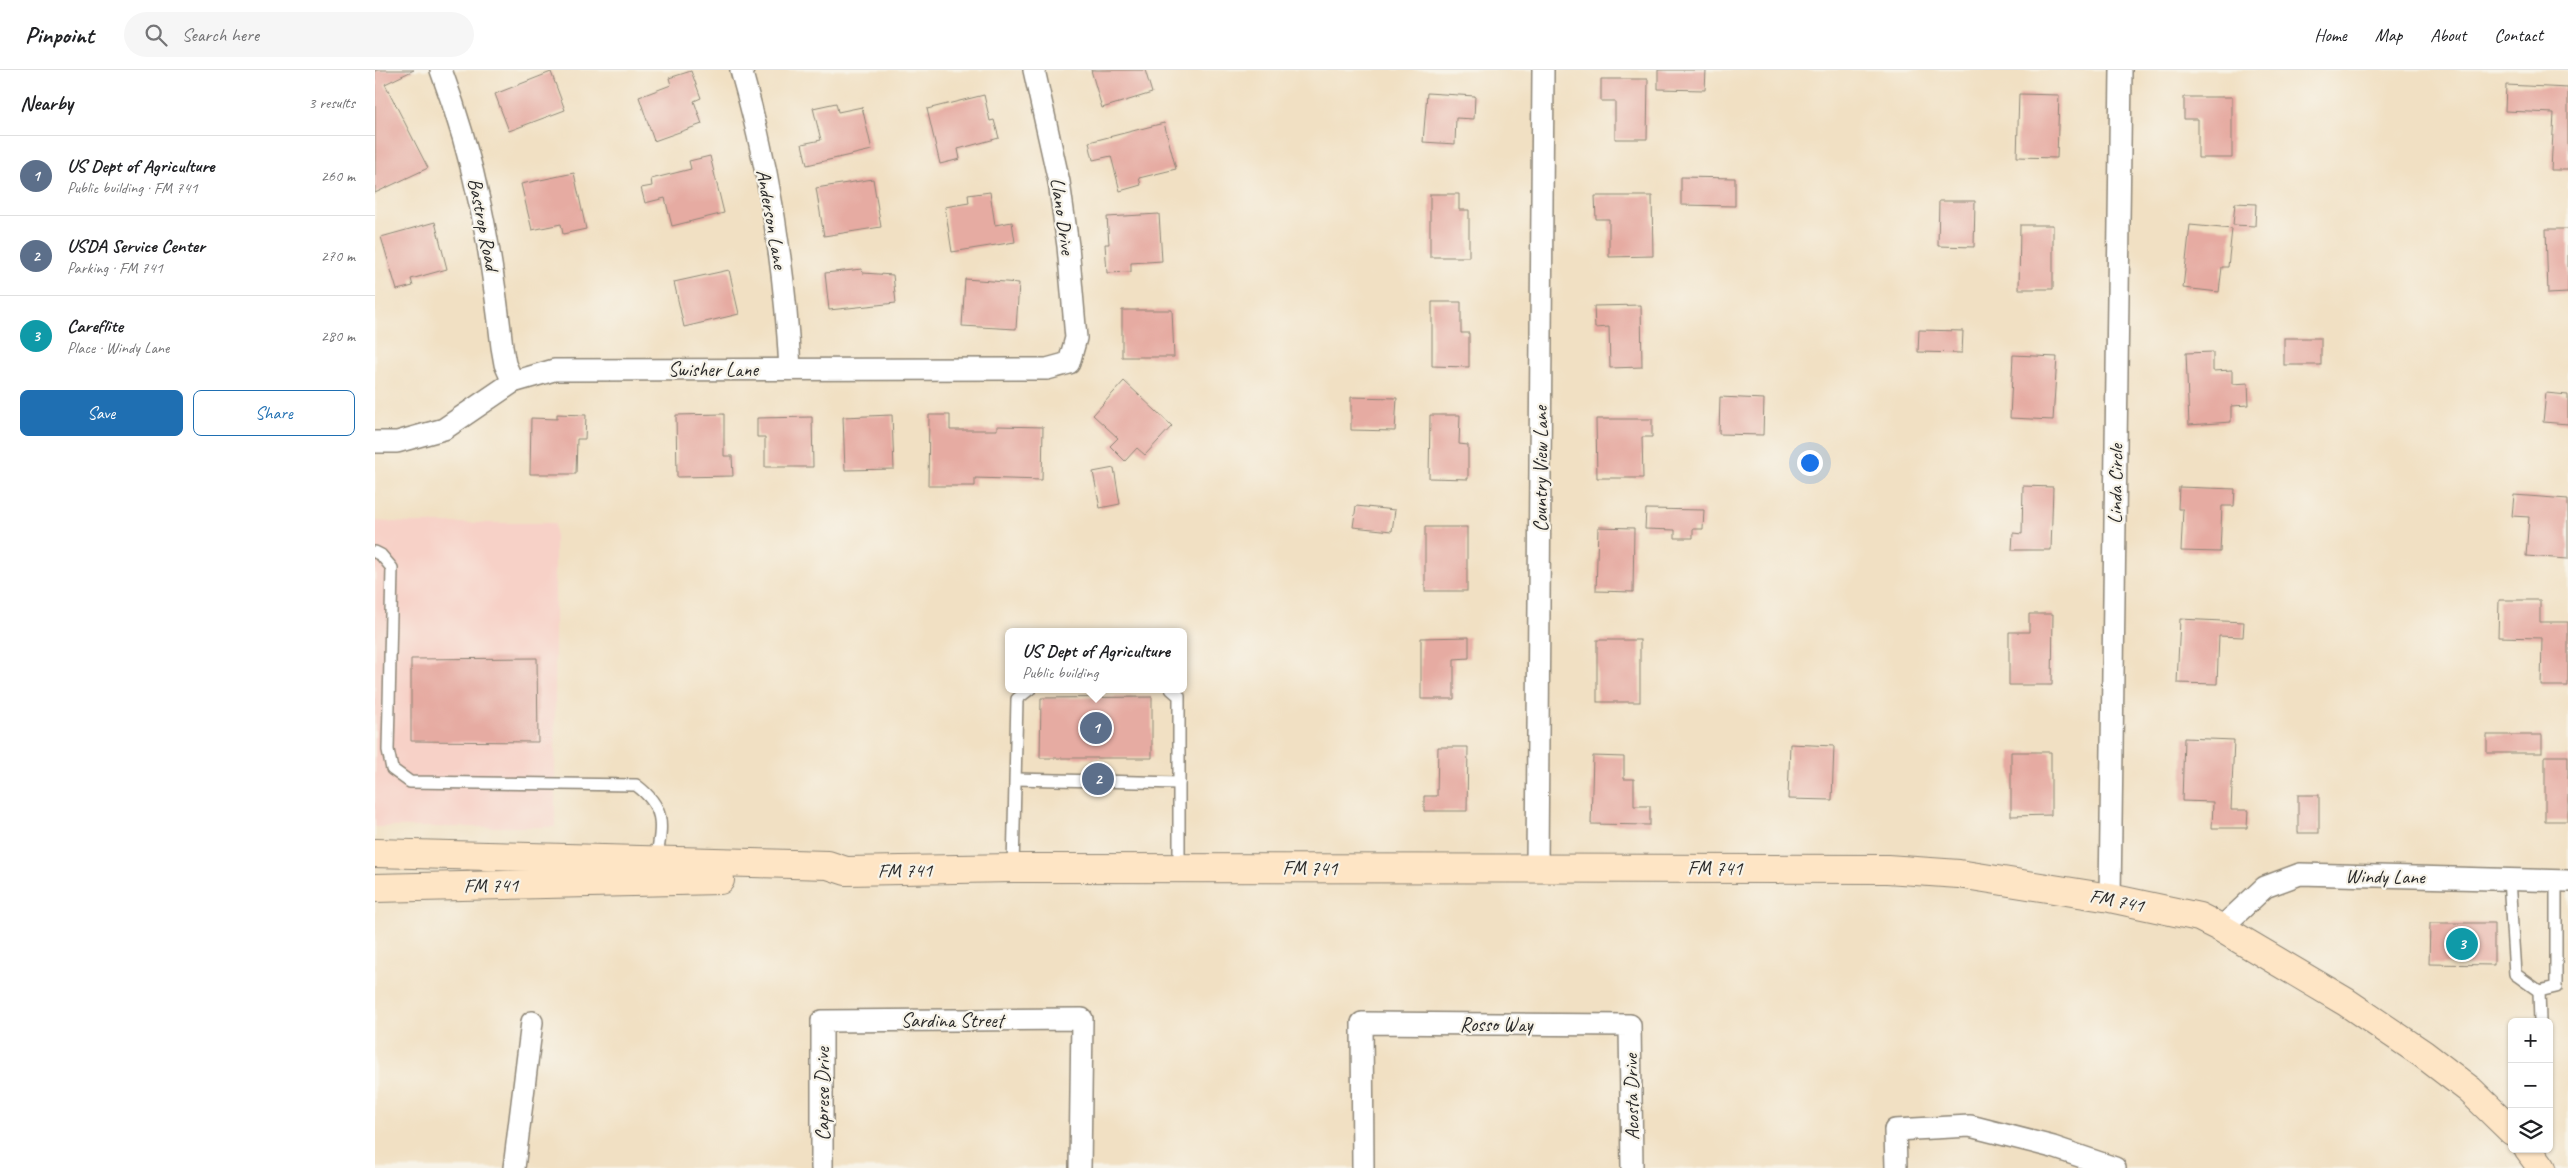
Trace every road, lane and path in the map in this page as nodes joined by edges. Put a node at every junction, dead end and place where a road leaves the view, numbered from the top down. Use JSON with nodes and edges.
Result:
{"nodes":[{"id":1,"x":441,"y":70,"type":"edge"},
{"id":2,"x":741,"y":70,"type":"edge"},
{"id":3,"x":1034,"y":70,"type":"edge"},
{"id":4,"x":1543,"y":70,"type":"edge"},
{"id":5,"x":2121,"y":70,"type":"edge"},
{"id":6,"x":1069,"y":363,"type":"joint"},
{"id":7,"x":789,"y":369,"type":"junction"},
{"id":8,"x":513,"y":382,"type":"junction"},
{"id":9,"x":375,"y":442,"type":"edge"},
{"id":10,"x":375,"y":552,"type":"edge"},
{"id":11,"x":1025,"y":693,"type":"edge"},
{"id":12,"x":1176,"y":693,"type":"edge"},
{"id":13,"x":1017,"y":779,"type":"junction"},
{"id":14,"x":1179,"y":783,"type":"junction"},
{"id":15,"x":375,"y":854,"type":"edge"},
{"id":16,"x":657,"y":861,"type":"junction"},
{"id":17,"x":1013,"y":868,"type":"junction"},
{"id":18,"x":1179,"y":868,"type":"junction"},
{"id":19,"x":1537,"y":868,"type":"junction"},
{"id":20,"x":845,"y":871,"type":"junction"},
{"id":21,"x":2509,"y":879,"type":"junction"},
{"id":22,"x":2562,"y":881,"type":"edge"},
{"id":23,"x":375,"y":888,"type":"edge"},
{"id":24,"x":2110,"y":898,"type":"junction"},
{"id":25,"x":2221,"y":928,"type":"junction"},
{"id":26,"x":2539,"y":991,"type":"junction"},
{"id":27,"x":2540,"y":1018,"type":"edge"},
{"id":28,"x":821,"y":1021,"type":"joint"},
{"id":29,"x":532,"y":1022,"type":"dead end"},
{"id":30,"x":1630,"y":1025,"type":"joint"},
{"id":31,"x":2508,"y":1127,"type":"edge"},
{"id":32,"x":2531,"y":1153,"type":"edge"},
{"id":33,"x":514,"y":1168,"type":"edge"},
{"id":34,"x":822,"y":1168,"type":"edge"},
{"id":35,"x":1080,"y":1168,"type":"edge"},
{"id":36,"x":1363,"y":1168,"type":"edge"},
{"id":37,"x":1632,"y":1168,"type":"edge"},
{"id":38,"x":1896,"y":1168,"type":"edge"},
{"id":39,"x":2115,"y":1168,"type":"edge"},
{"id":40,"x":2542,"y":1168,"type":"edge"}],
"edges":[{"from":1,"to":8,"type":"street","name":"Bastrop Road"},
{"from":2,"to":7,"type":"street","name":"Anderson Lane"},
{"from":3,"to":6,"type":"street","name":"Llano Drive"},
{"from":4,"to":19,"type":"street","name":"Country View Lane"},
{"from":5,"to":24,"type":"street","name":"Linda Circle"},
{"from":6,"to":7,"type":"street","name":"Swisher Lane"},
{"from":7,"to":8,"type":"street","name":"Swisher Lane"},
{"from":8,"to":9,"type":"street","name":"Swisher Lane"},
{"from":10,"to":16,"type":"lane"},
{"from":11,"to":13,"type":"lane"},
{"from":12,"to":14,"type":"lane"},
{"from":13,"to":14,"type":"lane"},
{"from":13,"to":17,"type":"lane"},
{"from":14,"to":18,"type":"lane"},
{"from":15,"to":16,"type":"main road","name":"FM 741","number":"FM 741"},
{"from":16,"to":20,"type":"main road","name":"FM 741","number":"FM 741"},
{"from":17,"to":18,"type":"main road","name":"FM 741","number":"FM 741"},
{"from":17,"to":20,"type":"main road","name":"FM 741","number":"FM 741"},
{"from":18,"to":19,"type":"main road","name":"FM 741","number":"FM 741"},
{"from":19,"to":24,"type":"main road","name":"FM 741","number":"FM 741"},
{"from":20,"to":23,"type":"main road","name":"FM 741","number":"FM 741"},
{"from":21,"to":22,"type":"street","name":"Windy Lane"},
{"from":21,"to":25,"type":"street","name":"Windy Lane"},
{"from":21,"to":26,"type":"lane"},
{"from":22,"to":26,"type":"lane"},
{"from":24,"to":25,"type":"main road","name":"FM 741","number":"FM 741"},
{"from":25,"to":31,"type":"main road","name":"FM 741","number":"FM 741"},
{"from":26,"to":27,"type":"lane"},
{"from":28,"to":34,"type":"street","name":"Caprese Drive"},
{"from":28,"to":35,"type":"street","name":"Sardina Street"},
{"from":29,"to":33,"type":"street"},
{"from":30,"to":36,"type":"street","name":"Rosso Way"},
{"from":30,"to":37,"type":"street","name":"Acosta Drive"},
{"from":32,"to":40,"type":"main road"},
{"from":38,"to":39,"type":"street"}]}
